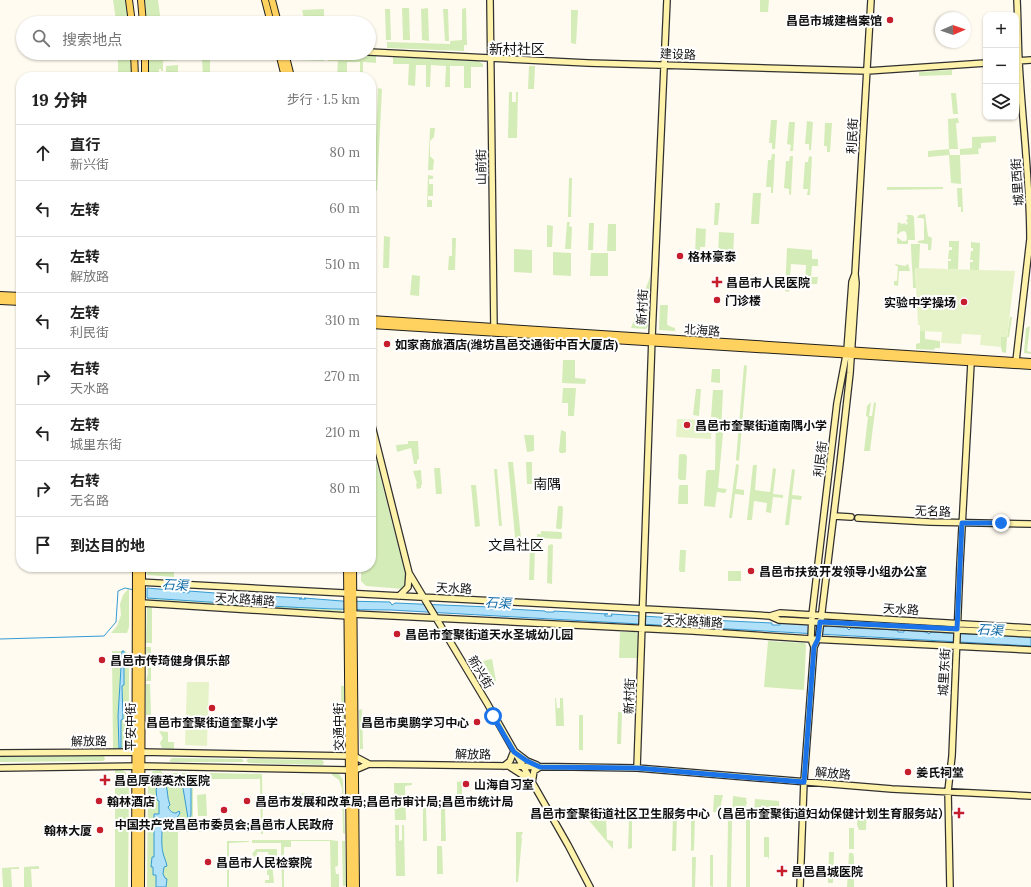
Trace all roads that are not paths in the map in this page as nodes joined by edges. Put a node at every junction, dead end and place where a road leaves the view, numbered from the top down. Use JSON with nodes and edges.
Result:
{"nodes":[{"id":1,"x":129,"y":0,"type":"edge"},
{"id":2,"x":141,"y":0,"type":"edge"},
{"id":3,"x":265,"y":0,"type":"edge"},
{"id":4,"x":272,"y":0,"type":"edge"},
{"id":5,"x":490,"y":0,"type":"edge"},
{"id":6,"x":667,"y":0,"type":"edge"},
{"id":7,"x":872,"y":0,"type":"edge"},
{"id":8,"x":1017,"y":0,"type":"edge"},
{"id":9,"x":131,"y":16,"type":"edge"},
{"id":10,"x":142,"y":16,"type":"edge"},
{"id":11,"x":269,"y":16,"type":"edge"},
{"id":12,"x":276,"y":16,"type":"edge"},
{"id":13,"x":1017,"y":48,"type":"edge"},
{"id":14,"x":376,"y":52,"type":"edge"},
{"id":15,"x":490,"y":58,"type":"junction"},
{"id":16,"x":134,"y":60,"type":"edge"},
{"id":17,"x":145,"y":60,"type":"edge"},
{"id":18,"x":280,"y":60,"type":"edge"},
{"id":19,"x":287,"y":60,"type":"edge"},
{"id":20,"x":1019,"y":60,"type":"edge"},
{"id":21,"x":1031,"y":60,"type":"edge"},
{"id":22,"x":983,"y":63,"type":"edge"},
{"id":23,"x":664,"y":64,"type":"junction"},
{"id":24,"x":867,"y":71,"type":"junction"},
{"id":25,"x":135,"y":72,"type":"edge"},
{"id":26,"x":145,"y":72,"type":"edge"},
{"id":27,"x":283,"y":72,"type":"edge"},
{"id":28,"x":290,"y":72,"type":"edge"},
{"id":29,"x":1019,"y":81,"type":"edge"},
{"id":30,"x":0,"y":295,"type":"edge"},
{"id":31,"x":16,"y":296,"type":"edge"},
{"id":32,"x":0,"y":300,"type":"edge"},
{"id":33,"x":16,"y":302,"type":"edge"},
{"id":34,"x":376,"y":319,"type":"edge"},
{"id":35,"x":376,"y":325,"type":"edge"},
{"id":36,"x":494,"y":330,"type":"junction"},
{"id":37,"x":652,"y":340,"type":"junction"},
{"id":38,"x":848,"y":353,"type":"junction"},
{"id":39,"x":1016,"y":361,"type":"junction"},
{"id":40,"x":1031,"y":362,"type":"edge"},
{"id":41,"x":971,"y":363,"type":"junction"},
{"id":42,"x":1031,"y":366,"type":"edge"},
{"id":43,"x":376,"y":442,"type":"edge"},
{"id":44,"x":834,"y":516,"type":"junction"},
{"id":45,"x":851,"y":517,"type":"dead end"},
{"id":46,"x":858,"y":518,"type":"dead end"},
{"id":47,"x":962,"y":523,"type":"junction"},
{"id":48,"x":1031,"y":524,"type":"edge"},
{"id":49,"x":137,"y":572,"type":"edge"},
{"id":50,"x":141,"y":572,"type":"edge"},
{"id":51,"x":348,"y":572,"type":"edge"},
{"id":52,"x":352,"y":572,"type":"edge"},
{"id":53,"x":409,"y":573,"type":"junction"},
{"id":54,"x":139,"y":585,"type":"junction"},
{"id":55,"x":350,"y":596,"type":"junction"},
{"id":56,"x":399,"y":596,"type":"junction"},
{"id":57,"x":424,"y":598,"type":"junction"},
{"id":58,"x":140,"y":600,"type":"junction"},
{"id":59,"x":643,"y":612,"type":"junction"},
{"id":60,"x":351,"y":613,"type":"junction"},
{"id":61,"x":812,"y":615,"type":"junction"},
{"id":62,"x":770,"y":616,"type":"junction"},
{"id":63,"x":821,"y":616,"type":"junction"},
{"id":64,"x":436,"y":617,"type":"junction"},
{"id":65,"x":449,"y":619,"type":"junction"},
{"id":66,"x":812,"y":623,"type":"junction"},
{"id":67,"x":819,"y":624,"type":"junction"},
{"id":68,"x":642,"y":628,"type":"junction"},
{"id":69,"x":957,"y":628,"type":"junction"},
{"id":70,"x":1031,"y":628,"type":"edge"},
{"id":71,"x":444,"y":630,"type":"junction"},
{"id":72,"x":1031,"y":634,"type":"edge"},
{"id":73,"x":811,"y":637,"type":"junction"},
{"id":74,"x":818,"y":637,"type":"junction"},
{"id":75,"x":957,"y":644,"type":"junction"},
{"id":76,"x":814,"y":647,"type":"junction"},
{"id":77,"x":1031,"y":650,"type":"edge"},
{"id":78,"x":138,"y":752,"type":"junction"},
{"id":79,"x":514,"y":752,"type":"junction"},
{"id":80,"x":0,"y":753,"type":"edge"},
{"id":81,"x":352,"y":756,"type":"junction"},
{"id":82,"x":369,"y":764,"type":"junction"},
{"id":83,"x":138,"y":766,"type":"junction"},
{"id":84,"x":506,"y":766,"type":"junction"},
{"id":85,"x":522,"y":766,"type":"junction"},
{"id":86,"x":540,"y":767,"type":"junction"},
{"id":87,"x":0,"y":768,"type":"edge"},
{"id":88,"x":637,"y":768,"type":"junction"},
{"id":89,"x":352,"y":770,"type":"junction"},
{"id":90,"x":531,"y":782,"type":"junction"},
{"id":91,"x":804,"y":782,"type":"junction"},
{"id":92,"x":948,"y":791,"type":"junction"},
{"id":93,"x":1031,"y":796,"type":"edge"},
{"id":94,"x":135,"y":887,"type":"edge"},
{"id":95,"x":141,"y":887,"type":"edge"},
{"id":96,"x":350,"y":887,"type":"edge"},
{"id":97,"x":356,"y":887,"type":"edge"},
{"id":98,"x":590,"y":887,"type":"edge"},
{"id":99,"x":800,"y":887,"type":"edge"},
{"id":100,"x":950,"y":887,"type":"edge"}],
"edges":[{"from":1,"to":9,"type":"main road"},
{"from":2,"to":10,"type":"main road"},
{"from":3,"to":11,"type":"main road"},
{"from":4,"to":12,"type":"main road"},
{"from":5,"to":15,"type":"street","name":"山前街"},
{"from":6,"to":23,"type":"street","name":"新村街"},
{"from":7,"to":24,"type":"street","name":"利民街"},
{"from":8,"to":13,"type":"street","name":"城里西街"},
{"from":14,"to":15,"type":"street","name":"建设路"},
{"from":15,"to":23,"type":"street","name":"建设路"},
{"from":15,"to":36,"type":"street","name":"山前街"},
{"from":16,"to":25,"type":"main road"},
{"from":17,"to":26,"type":"main road"},
{"from":18,"to":27,"type":"main road"},
{"from":19,"to":28,"type":"main road"},
{"from":20,"to":21,"type":"street"},
{"from":22,"to":24,"type":"street","name":"建设路"},
{"from":23,"to":24,"type":"street","name":"建设路"},
{"from":23,"to":37,"type":"street","name":"新村街"},
{"from":24,"to":38,"type":"street","name":"利民街"},
{"from":29,"to":39,"type":"street","name":"城里西街"},
{"from":30,"to":31,"type":"main road"},
{"from":32,"to":33,"type":"main road"},
{"from":34,"to":36,"type":"main road","name":"北海路"},
{"from":35,"to":36,"type":"main road","name":"北海路"},
{"from":36,"to":37,"type":"main road","name":"北海路"},
{"from":37,"to":38,"type":"main road","name":"北海路"},
{"from":37,"to":59,"type":"street","name":"新村街"},
{"from":38,"to":39,"type":"main road","name":"北海路"},
{"from":38,"to":41,"type":"main road","name":"北海路"},
{"from":38,"to":44,"type":"street","name":"利民街"},
{"from":38,"to":61,"type":"street","name":"利民街"},
{"from":39,"to":40,"type":"main road","name":"北海路"},
{"from":41,"to":42,"type":"main road","name":"北海路"},
{"from":41,"to":47,"type":"street","name":"城里东街"},
{"from":43,"to":53,"type":"street"},
{"from":44,"to":45,"type":"street"},
{"from":44,"to":63,"type":"street","name":"利民街"},
{"from":46,"to":47,"type":"street","name":"无名路"},
{"from":47,"to":48,"type":"street","name":"无名路"},
{"from":47,"to":69,"type":"street","name":"城里东街"},
{"from":49,"to":54,"type":"main road","name":"平安中街"},
{"from":50,"to":54,"type":"main road","name":"平安中街"},
{"from":51,"to":55,"type":"main road","name":"交通中街"},
{"from":52,"to":55,"type":"main road","name":"交通中街"},
{"from":53,"to":56,"type":"street"},
{"from":53,"to":57,"type":"street"},
{"from":54,"to":55,"type":"street","name":"天水路"},
{"from":54,"to":58,"type":"main road","name":"平安中街"},
{"from":55,"to":56,"type":"street","name":"天水路"},
{"from":55,"to":60,"type":"main road","name":"交通中街"},
{"from":56,"to":57,"type":"street","name":"天水路"},
{"from":57,"to":59,"type":"street","name":"天水路"},
{"from":57,"to":64,"type":"street","name":"新兴街"},
{"from":58,"to":60,"type":"street","name":"天水路辅路"},
{"from":58,"to":78,"type":"main road","name":"平安中街"},
{"from":59,"to":62,"type":"street","name":"天水路"},
{"from":59,"to":68,"type":"street","name":"新村街"},
{"from":60,"to":64,"type":"street","name":"天水路辅路"},
{"from":60,"to":81,"type":"main road","name":"交通中街"},
{"from":61,"to":62,"type":"street","name":"天水路"},
{"from":61,"to":63,"type":"street","name":"天水路"},
{"from":61,"to":66,"type":"street","name":"利民街"},
{"from":62,"to":66,"type":"street","name":"天水路"},
{"from":63,"to":67,"type":"street","name":"利民街"},
{"from":63,"to":69,"type":"street","name":"天水路"},
{"from":64,"to":65,"type":"street","name":"天水路辅路"},
{"from":64,"to":71,"type":"street","name":"新兴街"},
{"from":65,"to":68,"type":"street","name":"天水路辅路"},
{"from":65,"to":71,"type":"street"},
{"from":66,"to":67,"type":"street","name":"天水路"},
{"from":66,"to":73,"type":"street","name":"利民街"},
{"from":67,"to":69,"type":"street","name":"天水路"},
{"from":67,"to":74,"type":"street","name":"利民街"},
{"from":68,"to":73,"type":"street","name":"天水路辅路"},
{"from":68,"to":88,"type":"street","name":"新村街"},
{"from":69,"to":70,"type":"street","name":"天水路"},
{"from":69,"to":72,"type":"street","name":"天水路"},
{"from":69,"to":75,"type":"street","name":"城里东街"},
{"from":71,"to":79,"type":"street","name":"新兴街"},
{"from":73,"to":74,"type":"street","name":"天水路辅路"},
{"from":73,"to":76,"type":"street","name":"利民街"},
{"from":74,"to":75,"type":"street","name":"天水路辅路"},
{"from":74,"to":76,"type":"street","name":"利民街"},
{"from":75,"to":77,"type":"street","name":"天水路辅路"},
{"from":75,"to":92,"type":"street","name":"城里东街"},
{"from":76,"to":91,"type":"street","name":"利民街"},
{"from":78,"to":80,"type":"street","name":"解放路"},
{"from":78,"to":81,"type":"street","name":"解放路"},
{"from":78,"to":83,"type":"main road","name":"平安中街"},
{"from":79,"to":84,"type":"street"},
{"from":79,"to":85,"type":"street","name":"新兴街"},
{"from":79,"to":86,"type":"street"},
{"from":81,"to":82,"type":"street","name":"解放路"},
{"from":81,"to":89,"type":"main road","name":"交通中街"},
{"from":82,"to":84,"type":"street","name":"解放路"},
{"from":82,"to":89,"type":"street","name":"解放路"},
{"from":83,"to":87,"type":"street","name":"解放路"},
{"from":83,"to":89,"type":"street","name":"解放路"},
{"from":83,"to":94,"type":"main road","name":"平安中街"},
{"from":83,"to":95,"type":"main road","name":"平安中街"},
{"from":84,"to":85,"type":"street","name":"解放路"},
{"from":84,"to":90,"type":"street"},
{"from":85,"to":86,"type":"street","name":"解放路"},
{"from":85,"to":90,"type":"street","name":"新兴街"},
{"from":86,"to":88,"type":"street","name":"解放路"},
{"from":86,"to":90,"type":"street"},
{"from":88,"to":91,"type":"street","name":"解放路"},
{"from":89,"to":96,"type":"main road","name":"交通中街"},
{"from":89,"to":97,"type":"main road","name":"交通中街"},
{"from":90,"to":98,"type":"street","name":"新兴街"},
{"from":91,"to":92,"type":"street","name":"解放路"},
{"from":91,"to":99,"type":"street","name":"利民街"},
{"from":92,"to":93,"type":"street","name":"解放路"},
{"from":92,"to":100,"type":"street","name":"城里东街"}]}
